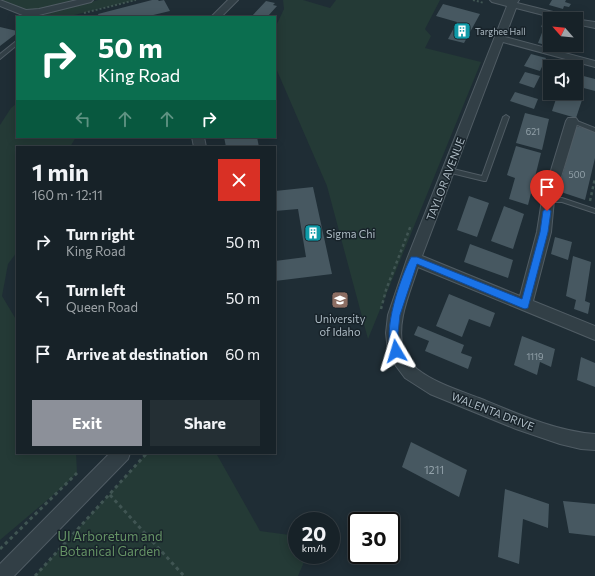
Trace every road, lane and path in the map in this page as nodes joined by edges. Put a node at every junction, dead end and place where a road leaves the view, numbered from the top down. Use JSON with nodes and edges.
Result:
{"nodes":[{"id":1,"x":88,"y":0,"type":"edge"},
{"id":2,"x":136,"y":0,"type":"edge"},
{"id":3,"x":233,"y":0,"type":"edge"},
{"id":4,"x":495,"y":0,"type":"edge"},
{"id":5,"x":513,"y":2,"type":"edge"},
{"id":6,"x":0,"y":3,"type":"edge"},
{"id":7,"x":547,"y":12,"type":"edge"},
{"id":8,"x":81,"y":14,"type":"dead end"},
{"id":9,"x":38,"y":15,"type":"edge"},
{"id":10,"x":217,"y":16,"type":"edge"},
{"id":11,"x":583,"y":22,"type":"edge"},
{"id":12,"x":595,"y":25,"type":"edge"},
{"id":13,"x":499,"y":38,"type":"junction"},
{"id":14,"x":16,"y":44,"type":"edge"},
{"id":15,"x":0,"y":57,"type":"edge"},
{"id":16,"x":595,"y":64,"type":"edge"},
{"id":17,"x":506,"y":116,"type":"dead end"},
{"id":18,"x":572,"y":121,"type":"joint"},
{"id":19,"x":595,"y":130,"type":"edge"},
{"id":20,"x":448,"y":170,"type":"junction"},
{"id":21,"x":595,"y":178,"type":"edge"},
{"id":22,"x":548,"y":200,"type":"junction"},
{"id":23,"x":592,"y":210,"type":"edge"},
{"id":24,"x":414,"y":259,"type":"junction"},
{"id":25,"x":525,"y":305,"type":"junction"},
{"id":26,"x":595,"y":333,"type":"edge"},
{"id":27,"x":401,"y":361,"type":"joint"},
{"id":28,"x":595,"y":442,"type":"edge"},
{"id":29,"x":121,"y":454,"type":"edge"},
{"id":30,"x":145,"y":454,"type":"edge"},
{"id":31,"x":77,"y":473,"type":"dead end"},
{"id":32,"x":110,"y":495,"type":"junction"},
{"id":33,"x":0,"y":549,"type":"edge"},
{"id":34,"x":1,"y":576,"type":"edge"},
{"id":35,"x":35,"y":576,"type":"edge"},
{"id":36,"x":184,"y":576,"type":"edge"}],
"edges":[{"from":1,"to":9,"type":"street"},
{"from":2,"to":8,"type":"path"},
{"from":3,"to":10,"type":"street"},
{"from":4,"to":5,"type":"street"},
{"from":5,"to":7,"type":"street"},
{"from":5,"to":13,"type":"street","name":"TAYLOR AVENUE"},
{"from":6,"to":9,"type":"street"},
{"from":11,"to":12,"type":"street"},
{"from":13,"to":16,"type":"street"},
{"from":13,"to":20,"type":"street","name":"TAYLOR AVENUE"},
{"from":14,"to":15,"type":"lane"},
{"from":17,"to":20,"type":"lane"},
{"from":18,"to":19,"type":"lane"},
{"from":18,"to":22,"type":"street"},
{"from":20,"to":24,"type":"street","name":"TAYLOR AVENUE"},
{"from":21,"to":23,"type":"path"},
{"from":22,"to":23,"type":"lane"},
{"from":22,"to":25,"type":"street"},
{"from":24,"to":25,"type":"street"},
{"from":24,"to":27,"type":"street","name":"TAYLOR AVENUE"},
{"from":25,"to":26,"type":"street"},
{"from":27,"to":28,"type":"street","name":"WALENTA DRIVE"},
{"from":29,"to":34,"type":"street"},
{"from":30,"to":32,"type":"path"},
{"from":31,"to":33,"type":"path"},
{"from":32,"to":35,"type":"path"},
{"from":32,"to":36,"type":"path"}]}
